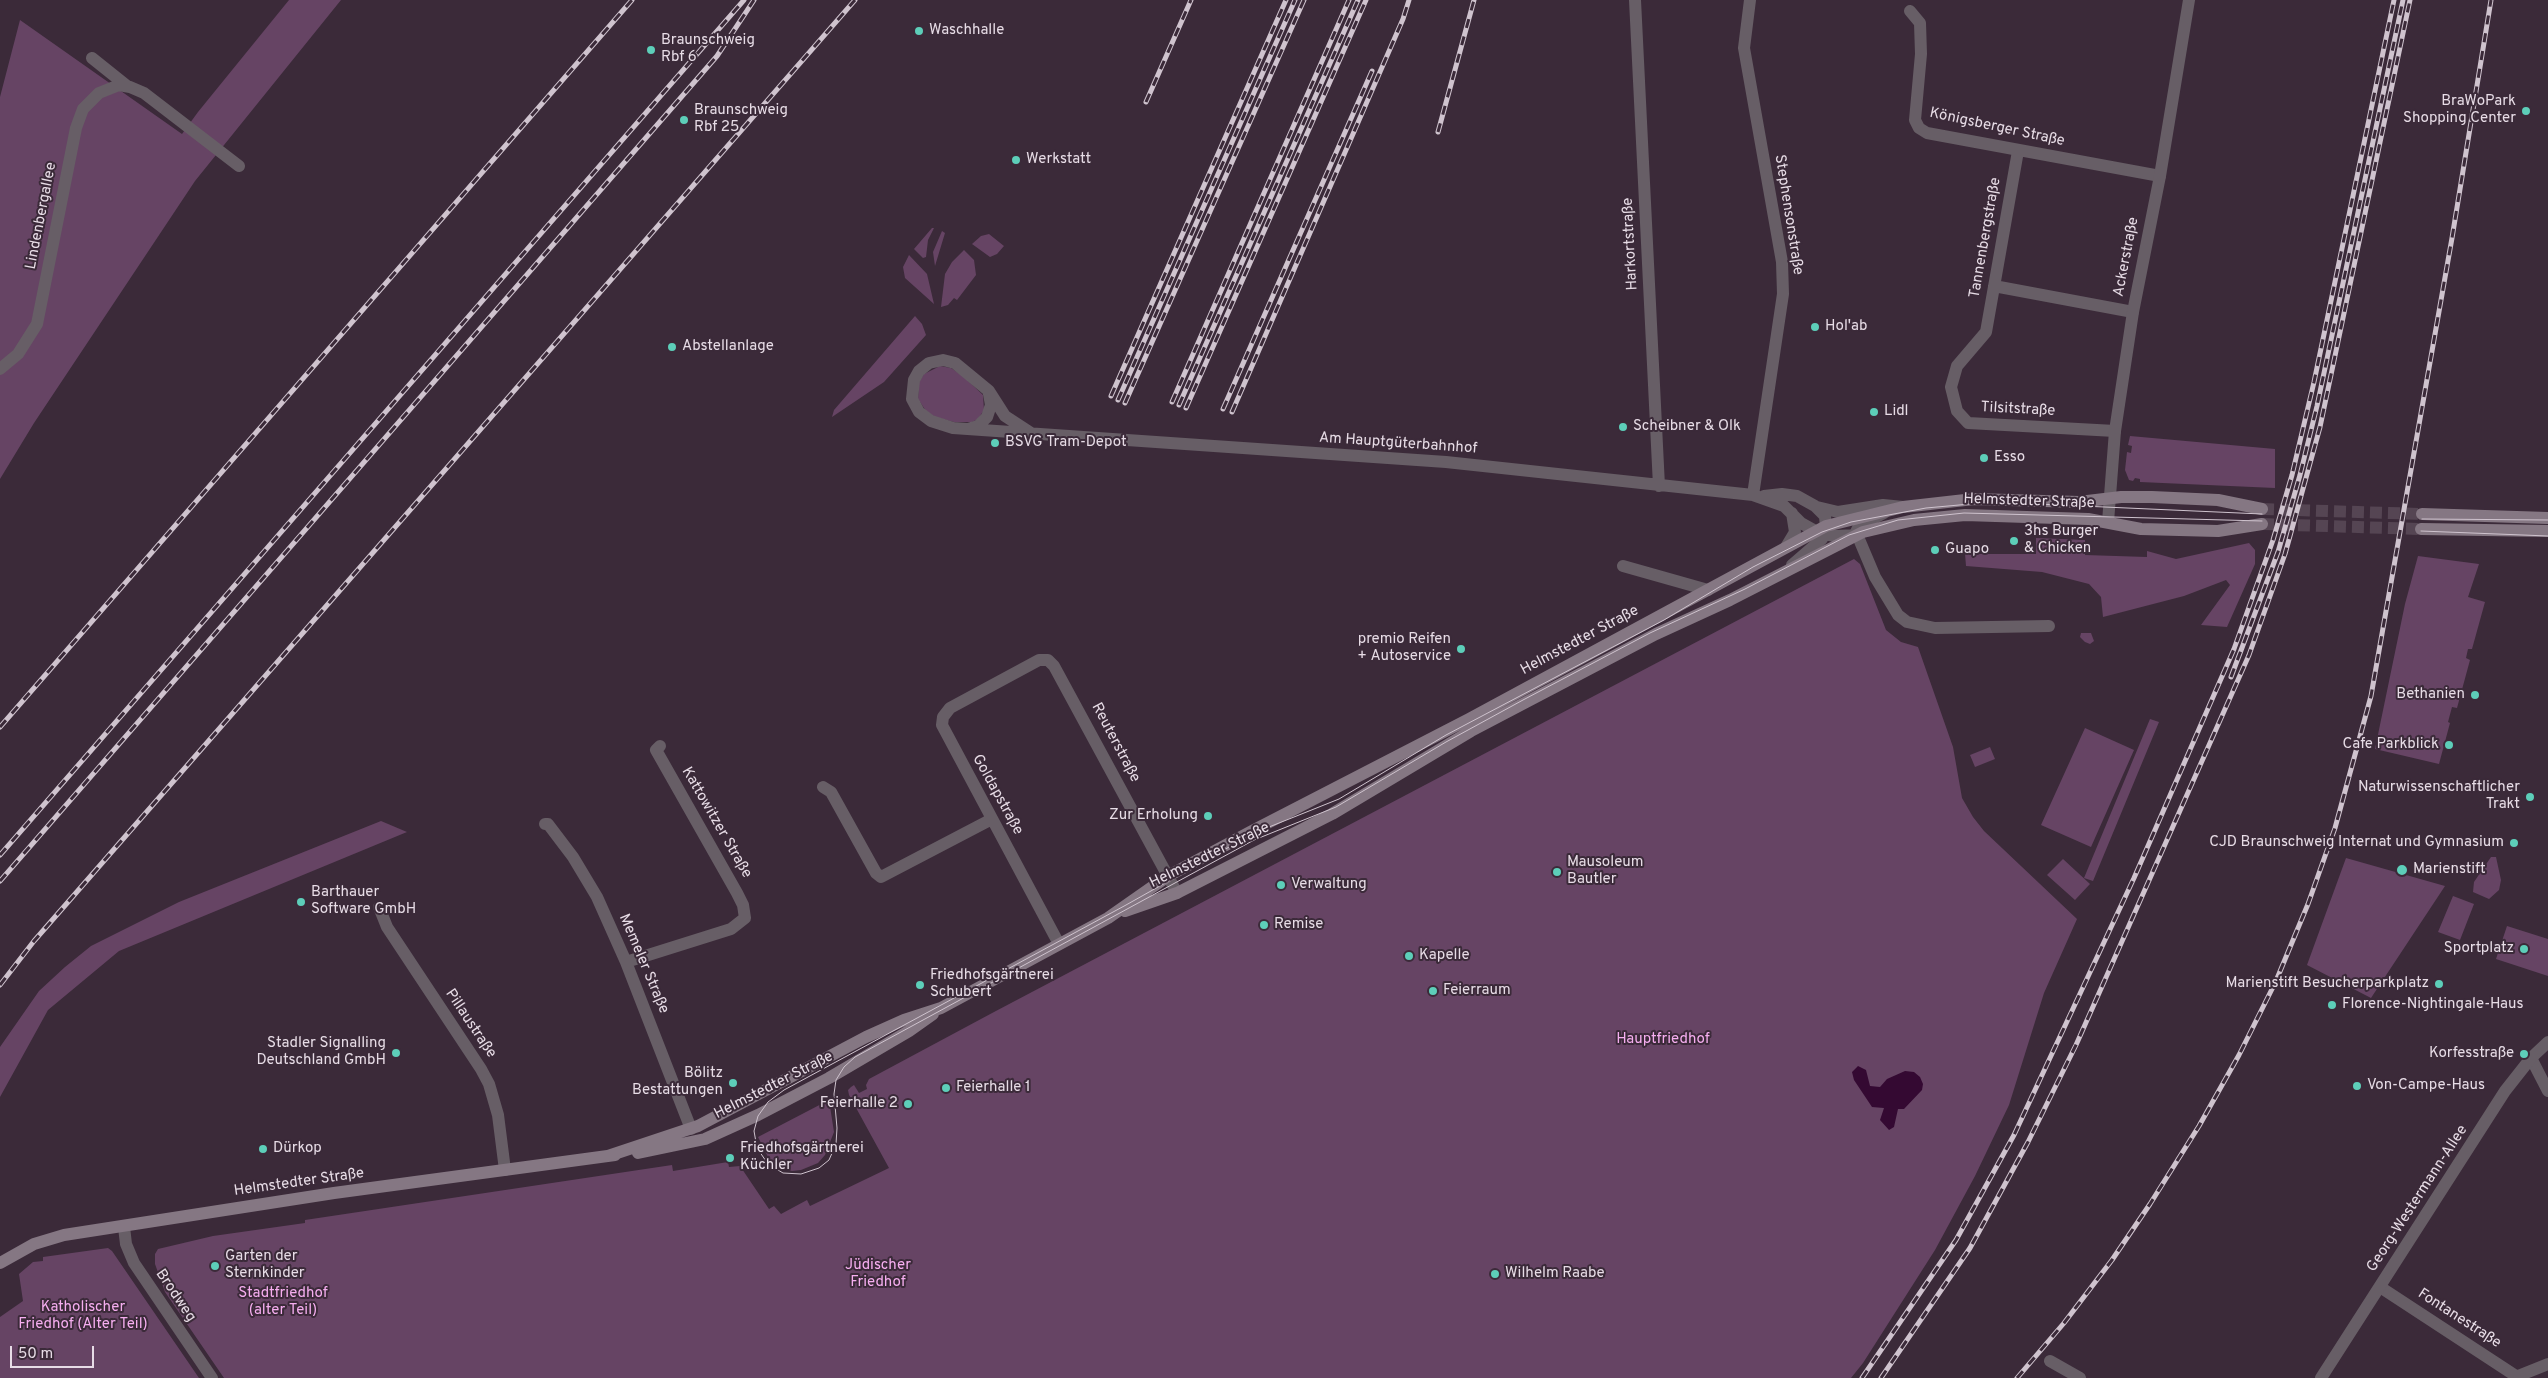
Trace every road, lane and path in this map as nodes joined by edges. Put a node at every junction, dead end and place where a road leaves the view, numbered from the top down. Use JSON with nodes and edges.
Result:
{"nodes":[{"id":1,"x":1635,"y":0,"type":"edge"},
{"id":2,"x":1750,"y":0,"type":"edge"},
{"id":3,"x":2189,"y":0,"type":"edge"},
{"id":4,"x":1910,"y":11,"type":"dead end"},
{"id":5,"x":92,"y":58,"type":"dead end"},
{"id":6,"x":127,"y":86,"type":"junction"},
{"id":7,"x":2018,"y":150,"type":"junction"},
{"id":8,"x":238,"y":166,"type":"dead end"},
{"id":9,"x":2160,"y":176,"type":"junction"},
{"id":10,"x":1994,"y":286,"type":"junction"},
{"id":11,"x":2134,"y":312,"type":"junction"},
{"id":12,"x":1986,"y":332,"type":"joint"},
{"id":13,"x":0,"y":369,"type":"edge"},
{"id":14,"x":986,"y":389,"type":"junction"},
{"id":15,"x":966,"y":430,"type":"junction"},
{"id":16,"x":2115,"y":431,"type":"junction"},
{"id":17,"x":1031,"y":433,"type":"junction"},
{"id":18,"x":1659,"y":486,"type":"junction"},
{"id":19,"x":1757,"y":496,"type":"junction"},
{"id":20,"x":2109,"y":499,"type":"junction"},
{"id":21,"x":1815,"y":506,"type":"junction"},
{"id":22,"x":1897,"y":508,"type":"junction"},
{"id":23,"x":2262,"y":509,"type":"tunnel mouth"},
{"id":24,"x":1792,"y":513,"type":"junction"},
{"id":25,"x":2422,"y":514,"type":"tunnel mouth"},
{"id":26,"x":2548,"y":518,"type":"edge"},
{"id":27,"x":2108,"y":522,"type":"junction"},
{"id":28,"x":2262,"y":524,"type":"tunnel mouth"},
{"id":29,"x":2421,"y":529,"type":"tunnel mouth"},
{"id":30,"x":1822,"y":531,"type":"junction"},
{"id":31,"x":2548,"y":531,"type":"edge"},
{"id":32,"x":1857,"y":535,"type":"junction"},
{"id":33,"x":1786,"y":547,"type":"junction"},
{"id":34,"x":1622,"y":566,"type":"dead end"},
{"id":35,"x":1786,"y":570,"type":"junction"},
{"id":36,"x":1708,"y":590,"type":"junction"},
{"id":37,"x":2049,"y":626,"type":"dead end"},
{"id":38,"x":998,"y":683,"type":"joint"},
{"id":39,"x":660,"y":746,"type":"dead end"},
{"id":40,"x":823,"y":787,"type":"dead end"},
{"id":41,"x":1286,"y":812,"type":"junction"},
{"id":42,"x":992,"y":819,"type":"junction"},
{"id":43,"x":544,"y":824,"type":"dead end"},
{"id":44,"x":1296,"y":832,"type":"junction"},
{"id":45,"x":1168,"y":876,"type":"junction"},
{"id":46,"x":1177,"y":894,"type":"junction"},
{"id":47,"x":379,"y":908,"type":"dead end"},
{"id":48,"x":1108,"y":918,"type":"junction"},
{"id":49,"x":1060,"y":944,"type":"junction"},
{"id":50,"x":626,"y":962,"type":"junction"},
{"id":51,"x":941,"y":1008,"type":"junction"},
{"id":52,"x":2548,"y":1042,"type":"edge"},
{"id":53,"x":2531,"y":1058,"type":"junction"},
{"id":54,"x":2548,"y":1091,"type":"edge"},
{"id":55,"x":695,"y":1127,"type":"junction"},
{"id":56,"x":727,"y":1130,"type":"junction"},
{"id":57,"x":643,"y":1152,"type":"junction"},
{"id":58,"x":608,"y":1156,"type":"junction"},
{"id":59,"x":505,"y":1170,"type":"junction"},
{"id":60,"x":124,"y":1227,"type":"junction"},
{"id":61,"x":0,"y":1263,"type":"edge"},
{"id":62,"x":2380,"y":1288,"type":"junction"},
{"id":63,"x":2050,"y":1361,"type":"dead end"},
{"id":64,"x":2548,"y":1364,"type":"edge"},
{"id":65,"x":2517,"y":1377,"type":"edge"},
{"id":66,"x":212,"y":1378,"type":"edge"},
{"id":67,"x":2080,"y":1378,"type":"edge"},
{"id":68,"x":2321,"y":1378,"type":"edge"}],
"edges":[{"from":1,"to":18,"type":"street","name":"Harkortstraße"},
{"from":2,"to":19,"type":"street","name":"Stephensonstraße"},
{"from":3,"to":9,"type":"street","name":"Ackerstraße"},
{"from":4,"to":7,"type":"street","name":"Königsberger Straße"},
{"from":5,"to":6,"type":"street"},
{"from":6,"to":8,"type":"street"},
{"from":6,"to":13,"type":"street","name":"Lindenbergallee"},
{"from":7,"to":9,"type":"street","name":"Königsberger Straße"},
{"from":7,"to":10,"type":"street","name":"Tannenbergstraße"},
{"from":9,"to":11,"type":"street","name":"Ackerstraße"},
{"from":10,"to":11,"type":"street"},
{"from":10,"to":12,"type":"street","name":"Tannenbergstraße"},
{"from":11,"to":16,"type":"street","name":"Ackerstraße"},
{"from":12,"to":16,"type":"street","name":"Tilsitstraße"},
{"from":14,"to":15,"type":"street"},
{"from":14,"to":15,"type":"street","name":"Am Hauptgüterbahnhof"},
{"from":14,"to":17,"type":"street","name":"Am Hauptgüterbahnhof"},
{"from":15,"to":17,"type":"street","name":"Am Hauptgüterbahnhof"},
{"from":16,"to":20,"type":"street","name":"Ackerstraße"},
{"from":17,"to":18,"type":"street","name":"Am Hauptgüterbahnhof"},
{"from":18,"to":19,"type":"street","name":"Am Hauptgüterbahnhof"},
{"from":19,"to":21,"type":"street","name":"Am Hauptgüterbahnhof"},
{"from":19,"to":24,"type":"street","name":"Am Hauptgüterbahnhof"},
{"from":20,"to":22,"type":"main road","name":"Helmstedter Straße"},
{"from":20,"to":23,"type":"main road","name":"Helmstedter Straße"},
{"from":20,"to":27,"type":"street","name":"Ackerstraße"},
{"from":21,"to":22,"type":"street","name":"Helmstedter Straße"},
{"from":21,"to":30,"type":"street"},
{"from":22,"to":30,"type":"main road","name":"Helmstedter Straße"},
{"from":22,"to":32,"type":"street","name":"Helmstedter Straße"},
{"from":24,"to":30,"type":"street","name":"Am Hauptgüterbahnhof"},
{"from":24,"to":33,"type":"street"},
{"from":25,"to":26,"type":"main road"},
{"from":27,"to":28,"type":"main road","name":"Helmstedter Straße"},
{"from":27,"to":32,"type":"main road","name":"Helmstedter Straße"},
{"from":29,"to":31,"type":"main road"},
{"from":30,"to":32,"type":"street"},
{"from":30,"to":33,"type":"main road","name":"Helmstedter Straße"},
{"from":30,"to":35,"type":"street"},
{"from":32,"to":35,"type":"main road","name":"Helmstedter Straße"},
{"from":32,"to":37,"type":"street"},
{"from":33,"to":36,"type":"main road","name":"Helmstedter Straße"},
{"from":34,"to":36,"type":"street"},
{"from":35,"to":44,"type":"main road","name":"Helmstedter Straße"},
{"from":36,"to":41,"type":"main road","name":"Helmstedter Straße"},
{"from":38,"to":42,"type":"street","name":"Goldapstraße"},
{"from":38,"to":45,"type":"street","name":"Reuterstraße"},
{"from":39,"to":50,"type":"street","name":"Kattowitzer Straße"},
{"from":40,"to":42,"type":"street"},
{"from":41,"to":44,"type":"main road","name":"Helmstedter Straße"},
{"from":41,"to":45,"type":"main road","name":"Helmstedter Straße"},
{"from":42,"to":49,"type":"street","name":"Goldapstraße"},
{"from":43,"to":50,"type":"street","name":"Memeler Straße"},
{"from":44,"to":46,"type":"main road","name":"Helmstedter Straße"},
{"from":45,"to":46,"type":"street","name":"Reuterstraße"},
{"from":45,"to":48,"type":"main road","name":"Helmstedter Straße"},
{"from":46,"to":48,"type":"main road","name":"Helmstedter Straße"},
{"from":47,"to":59,"type":"street","name":"Pillaustraße"},
{"from":48,"to":49,"type":"main road","name":"Helmstedter Straße"},
{"from":49,"to":51,"type":"main road","name":"Helmstedter Straße"},
{"from":50,"to":55,"type":"street","name":"Memeler Straße"},
{"from":51,"to":55,"type":"main road","name":"Helmstedter Straße"},
{"from":51,"to":56,"type":"main road","name":"Helmstedter Straße"},
{"from":52,"to":53,"type":"street","name":"Georg-Westermann-Allee"},
{"from":53,"to":54,"type":"street"},
{"from":53,"to":62,"type":"street","name":"Georg-Westermann-Allee"},
{"from":55,"to":56,"type":"main road"},
{"from":55,"to":57,"type":"main road"},
{"from":55,"to":58,"type":"main road","name":"Helmstedter Straße"},
{"from":56,"to":57,"type":"main road","name":"Helmstedter Straße"},
{"from":57,"to":58,"type":"main road","name":"Helmstedter Straße"},
{"from":58,"to":59,"type":"main road","name":"Helmstedter Straße"},
{"from":59,"to":60,"type":"main road","name":"Helmstedter Straße"},
{"from":60,"to":61,"type":"main road","name":"Helmstedter Straße"},
{"from":60,"to":66,"type":"street","name":"Brodweg"},
{"from":62,"to":65,"type":"street","name":"Fontanestraße"},
{"from":62,"to":68,"type":"street","name":"Georg-Westermann-Allee"},
{"from":63,"to":67,"type":"street"},
{"from":64,"to":65,"type":"street"}]}
